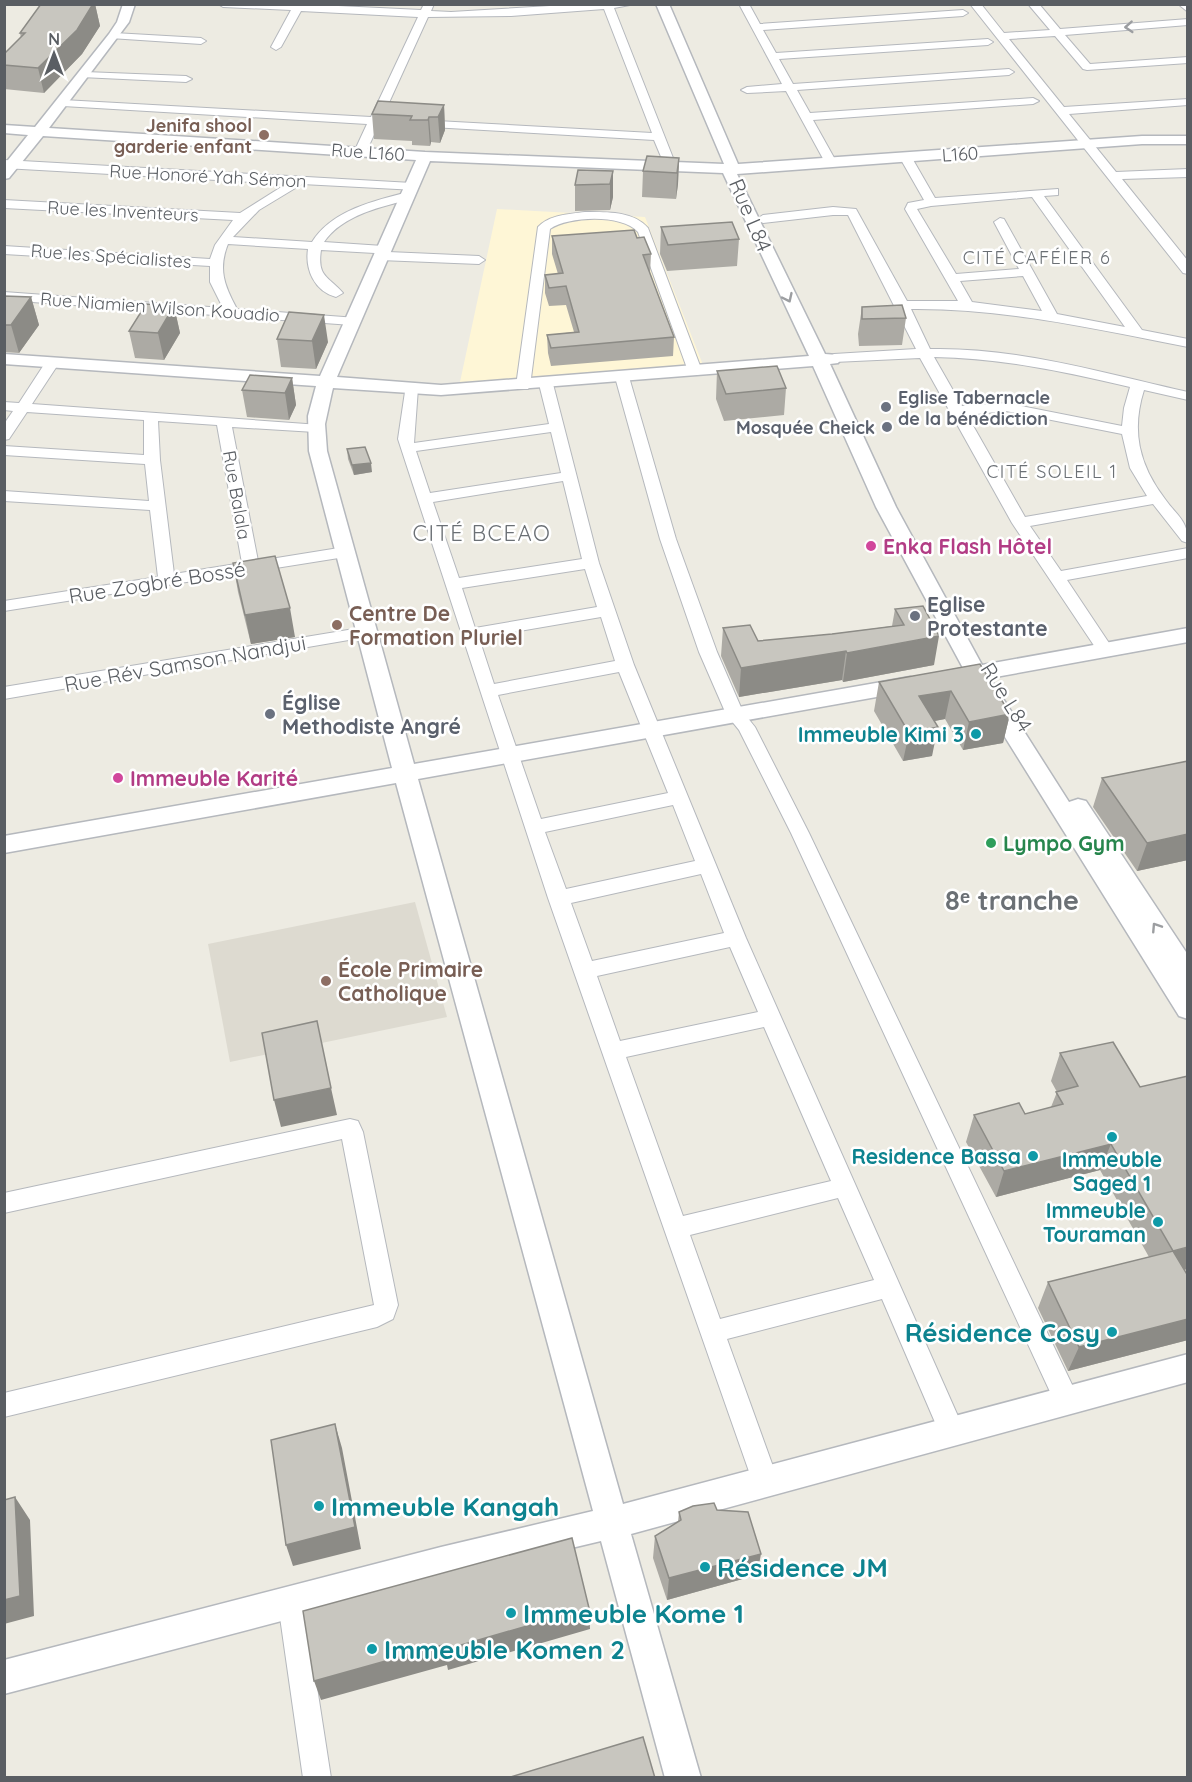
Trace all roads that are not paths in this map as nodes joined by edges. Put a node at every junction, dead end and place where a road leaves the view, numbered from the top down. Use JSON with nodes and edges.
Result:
{"nodes":[{"id":1,"x":129,"y":4,"type":"edge"},
{"id":2,"x":223,"y":4,"type":"edge"},
{"id":3,"x":630,"y":4,"type":"edge"},
{"id":4,"x":662,"y":4,"type":"edge"},
{"id":5,"x":744,"y":4,"type":"edge"},
{"id":6,"x":975,"y":4,"type":"edge"},
{"id":7,"x":1033,"y":4,"type":"edge"},
{"id":8,"x":1183,"y":4,"type":"edge"},
{"id":9,"x":241,"y":5,"type":"edge"},
{"id":10,"x":607,"y":5,"type":"edge"},
{"id":11,"x":264,"y":6,"type":"edge"},
{"id":12,"x":297,"y":8,"type":"junction"},
{"id":13,"x":428,"y":9,"type":"edge"},
{"id":14,"x":1188,"y":9,"type":"edge"},
{"id":15,"x":963,"y":14,"type":"dead end"},
{"id":16,"x":1188,"y":22,"type":"edge"},
{"id":17,"x":757,"y":27,"type":"junction"},
{"id":18,"x":1056,"y":32,"type":"junction"},
{"id":19,"x":114,"y":36,"type":"junction"},
{"id":20,"x":1000,"y":37,"type":"junction"},
{"id":21,"x":201,"y":41,"type":"dead end"},
{"id":22,"x":988,"y":42,"type":"dead end"},
{"id":23,"x":276,"y":46,"type":"dead end"},
{"id":24,"x":773,"y":56,"type":"junction"},
{"id":25,"x":1188,"y":60,"type":"edge"},
{"id":26,"x":1009,"y":72,"type":"dead end"},
{"id":27,"x":85,"y":75,"type":"junction"},
{"id":28,"x":186,"y":79,"type":"dead end"},
{"id":29,"x":790,"y":87,"type":"junction"},
{"id":30,"x":747,"y":90,"type":"dead end"},
{"id":31,"x":1033,"y":101,"type":"dead end"},
{"id":32,"x":1188,"y":102,"type":"edge"},
{"id":33,"x":63,"y":103,"type":"junction"},
{"id":34,"x":1061,"y":111,"type":"junction"},
{"id":35,"x":807,"y":117,"type":"junction"},
{"id":36,"x":373,"y":121,"type":"junction"},
{"id":37,"x":4,"y":129,"type":"edge"},
{"id":38,"x":40,"y":131,"type":"junction"},
{"id":39,"x":660,"y":137,"type":"junction"},
{"id":40,"x":1188,"y":140,"type":"edge"},
{"id":41,"x":1089,"y":145,"type":"junction"},
{"id":42,"x":360,"y":152,"type":"junction"},
{"id":43,"x":425,"y":156,"type":"junction"},
{"id":44,"x":906,"y":158,"type":"junction"},
{"id":45,"x":831,"y":163,"type":"junction"},
{"id":46,"x":7,"y":168,"type":"edge"},
{"id":47,"x":671,"y":168,"type":"junction"},
{"id":48,"x":733,"y":169,"type":"junction"},
{"id":49,"x":1188,"y":173,"type":"edge"},
{"id":50,"x":1114,"y":176,"type":"junction"},
{"id":51,"x":300,"y":181,"type":"junction"},
{"id":52,"x":410,"y":192,"type":"junction"},
{"id":53,"x":1054,"y":192,"type":"dead end"},
{"id":54,"x":1036,"y":194,"type":"junction"},
{"id":55,"x":932,"y":202,"type":"junction"},
{"id":56,"x":4,"y":204,"type":"edge"},
{"id":57,"x":241,"y":217,"type":"junction"},
{"id":58,"x":763,"y":219,"type":"junction"},
{"id":59,"x":1000,"y":222,"type":"dead end"},
{"id":60,"x":225,"y":240,"type":"junction"},
{"id":61,"x":316,"y":245,"type":"junction"},
{"id":62,"x":4,"y":250,"type":"edge"},
{"id":63,"x":382,"y":253,"type":"junction"},
{"id":64,"x":479,"y":260,"type":"dead end"},
{"id":65,"x":217,"y":263,"type":"junction"},
{"id":66,"x":1188,"y":270,"type":"edge"},
{"id":67,"x":1027,"y":272,"type":"junction"},
{"id":68,"x":951,"y":278,"type":"junction"},
{"id":69,"x":336,"y":293,"type":"dead end"},
{"id":70,"x":4,"y":296,"type":"edge"},
{"id":71,"x":902,"y":304,"type":"junction"},
{"id":72,"x":968,"y":306,"type":"junction"},
{"id":73,"x":231,"y":311,"type":"junction"},
{"id":74,"x":1052,"y":317,"type":"junction"},
{"id":75,"x":352,"y":321,"type":"junction"},
{"id":76,"x":1137,"y":333,"type":"junction"},
{"id":77,"x":1188,"y":343,"type":"edge"},
{"id":78,"x":926,"y":354,"type":"junction"},
{"id":79,"x":4,"y":359,"type":"edge"},
{"id":80,"x":826,"y":359,"type":"junction"},
{"id":81,"x":52,"y":363,"type":"junction"},
{"id":82,"x":695,"y":371,"type":"junction"},
{"id":83,"x":622,"y":377,"type":"junction"},
{"id":84,"x":326,"y":382,"type":"junction"},
{"id":85,"x":546,"y":384,"type":"junction"},
{"id":86,"x":1138,"y":385,"type":"junction"},
{"id":87,"x":523,"y":386,"type":"junction"},
{"id":88,"x":411,"y":388,"type":"junction"},
{"id":89,"x":1188,"y":396,"type":"edge"},
{"id":90,"x":4,"y":406,"type":"edge"},
{"id":91,"x":23,"y":408,"type":"junction"},
{"id":92,"x":957,"y":411,"type":"junction"},
{"id":93,"x":151,"y":417,"type":"junction"},
{"id":94,"x":224,"y":422,"type":"junction"},
{"id":95,"x":556,"y":427,"type":"junction"},
{"id":96,"x":315,"y":428,"type":"junction"},
{"id":97,"x":1127,"y":430,"type":"junction"},
{"id":98,"x":4,"y":436,"type":"edge"},
{"id":99,"x":408,"y":448,"type":"junction"},
{"id":100,"x":4,"y":450,"type":"edge"},
{"id":101,"x":152,"y":460,"type":"junction"},
{"id":102,"x":569,"y":476,"type":"junction"},
{"id":103,"x":4,"y":496,"type":"edge"},
{"id":104,"x":426,"y":498,"type":"junction"},
{"id":105,"x":1156,"y":499,"type":"junction"},
{"id":106,"x":156,"y":506,"type":"junction"},
{"id":107,"x":1020,"y":523,"type":"junction"},
{"id":108,"x":1188,"y":538,"type":"edge"},
{"id":109,"x":345,"y":552,"type":"junction"},
{"id":110,"x":1188,"y":553,"type":"edge"},
{"id":111,"x":591,"y":562,"type":"junction"},
{"id":112,"x":251,"y":567,"type":"junction"},
{"id":113,"x":1057,"y":577,"type":"junction"},
{"id":114,"x":167,"y":581,"type":"junction"},
{"id":115,"x":453,"y":584,"type":"junction"},
{"id":116,"x":4,"y":606,"type":"edge"},
{"id":117,"x":606,"y":611,"type":"junction"},
{"id":118,"x":366,"y":632,"type":"junction"},
{"id":119,"x":469,"y":634,"type":"junction"},
{"id":120,"x":1188,"y":635,"type":"edge"},
{"id":121,"x":1105,"y":650,"type":"junction"},
{"id":122,"x":625,"y":666,"type":"junction"},
{"id":123,"x":982,"y":672,"type":"junction"},
{"id":124,"x":488,"y":691,"type":"junction"},
{"id":125,"x":4,"y":693,"type":"edge"},
{"id":126,"x":735,"y":714,"type":"junction"},
{"id":127,"x":651,"y":730,"type":"junction"},
{"id":128,"x":509,"y":756,"type":"junction"},
{"id":129,"x":405,"y":774,"type":"junction"},
{"id":130,"x":679,"y":797,"type":"junction"},
{"id":131,"x":535,"y":827,"type":"junction"},
{"id":132,"x":4,"y":845,"type":"edge"},
{"id":133,"x":707,"y":866,"type":"junction"},
{"id":134,"x":558,"y":898,"type":"junction"},
{"id":135,"x":736,"y":938,"type":"junction"},
{"id":136,"x":586,"y":970,"type":"junction"},
{"id":137,"x":1188,"y":976,"type":"edge"},
{"id":138,"x":1188,"y":1009,"type":"edge"},
{"id":139,"x":771,"y":1017,"type":"junction"},
{"id":140,"x":614,"y":1051,"type":"junction"},
{"id":141,"x":845,"y":1187,"type":"junction"},
{"id":142,"x":4,"y":1203,"type":"edge"},
{"id":143,"x":676,"y":1228,"type":"junction"},
{"id":144,"x":888,"y":1287,"type":"junction"},
{"id":145,"x":713,"y":1332,"type":"junction"},
{"id":146,"x":1188,"y":1368,"type":"edge"},
{"id":147,"x":1066,"y":1401,"type":"junction"},
{"id":148,"x":4,"y":1405,"type":"edge"},
{"id":149,"x":952,"y":1432,"type":"junction"},
{"id":150,"x":766,"y":1483,"type":"junction"},
{"id":151,"x":611,"y":1523,"type":"junction"},
{"id":152,"x":291,"y":1603,"type":"junction"},
{"id":153,"x":4,"y":1677,"type":"edge"},
{"id":154,"x":317,"y":1778,"type":"edge"},
{"id":155,"x":683,"y":1778,"type":"edge"}],
"edges":[{"from":1,"to":19,"type":"street"},
{"from":2,"to":9,"type":"street"},
{"from":3,"to":10,"type":"street"},
{"from":4,"to":48,"type":"street"},
{"from":5,"to":17,"type":"street"},
{"from":6,"to":20,"type":"street"},
{"from":7,"to":18,"type":"street"},
{"from":8,"to":14,"type":"street"},
{"from":9,"to":11,"type":"street"},
{"from":10,"to":13,"type":"street"},
{"from":10,"to":39,"type":"street"},
{"from":11,"to":12,"type":"street"},
{"from":12,"to":13,"type":"street"},
{"from":12,"to":23,"type":"street"},
{"from":13,"to":36,"type":"street"},
{"from":15,"to":17,"type":"street"},
{"from":16,"to":18,"type":"street","one_way":true},
{"from":17,"to":24,"type":"street"},
{"from":18,"to":20,"type":"street"},
{"from":18,"to":25,"type":"street"},
{"from":19,"to":21,"type":"street"},
{"from":19,"to":27,"type":"street"},
{"from":20,"to":34,"type":"street"},
{"from":22,"to":24,"type":"street"},
{"from":24,"to":29,"type":"street"},
{"from":26,"to":29,"type":"street"},
{"from":27,"to":28,"type":"street"},
{"from":27,"to":33,"type":"street"},
{"from":29,"to":30,"type":"street"},
{"from":29,"to":35,"type":"street"},
{"from":31,"to":35,"type":"street"},
{"from":32,"to":34,"type":"street"},
{"from":33,"to":36,"type":"street"},
{"from":33,"to":38,"type":"street"},
{"from":34,"to":41,"type":"street"},
{"from":35,"to":45,"type":"street"},
{"from":36,"to":39,"type":"street"},
{"from":36,"to":42,"type":"street"},
{"from":37,"to":38,"type":"street","name":"Rue L160"},
{"from":38,"to":42,"type":"street","name":"Rue L160"},
{"from":38,"to":46,"type":"street"},
{"from":39,"to":47,"type":"street"},
{"from":40,"to":41,"type":"street","name":"L160"},
{"from":41,"to":44,"type":"street","name":"L160"},
{"from":41,"to":50,"type":"street"},
{"from":42,"to":43,"type":"street","name":"Rue L160"},
{"from":43,"to":47,"type":"street","name":"Rue L160"},
{"from":43,"to":52,"type":"street"},
{"from":44,"to":45,"type":"street","name":"L160"},
{"from":44,"to":55,"type":"street"},
{"from":45,"to":48,"type":"street","name":"L160"},
{"from":46,"to":51,"type":"street","name":"Rue Honoré Yah Sémon"},
{"from":47,"to":48,"type":"street","name":"Rue L160"},
{"from":48,"to":58,"type":"street","name":"Rue L84"},
{"from":48,"to":80,"type":"street","name":"Rue L84","one_way":true},
{"from":49,"to":50,"type":"street"},
{"from":50,"to":66,"type":"street"},
{"from":51,"to":52,"type":"street","name":"Rue Honoré Yah Sémon"},
{"from":51,"to":57,"type":"street"},
{"from":52,"to":61,"type":"street"},
{"from":52,"to":63,"type":"street"},
{"from":53,"to":54,"type":"street"},
{"from":54,"to":55,"type":"street"},
{"from":54,"to":76,"type":"street"},
{"from":55,"to":68,"type":"street"},
{"from":56,"to":57,"type":"street","name":"Rue les Inventeurs"},
{"from":57,"to":60,"type":"street"},
{"from":58,"to":71,"type":"street"},
{"from":58,"to":80,"type":"street","name":"Rue L84"},
{"from":59,"to":67,"type":"street"},
{"from":60,"to":61,"type":"street"},
{"from":60,"to":65,"type":"street"},
{"from":61,"to":63,"type":"street"},
{"from":61,"to":69,"type":"street"},
{"from":62,"to":65,"type":"street","name":"Rue les Spécialistes"},
{"from":63,"to":64,"type":"street"},
{"from":63,"to":75,"type":"street"},
{"from":65,"to":73,"type":"street"},
{"from":67,"to":68,"type":"street"},
{"from":67,"to":74,"type":"street"},
{"from":68,"to":72,"type":"street"},
{"from":70,"to":73,"type":"street","name":"Rue Niamien Wilson Kouadio"},
{"from":71,"to":72,"type":"street"},
{"from":71,"to":78,"type":"street"},
{"from":72,"to":74,"type":"street"},
{"from":73,"to":75,"type":"street","name":"Rue Niamien Wilson Kouadio"},
{"from":74,"to":76,"type":"street"},
{"from":75,"to":84,"type":"street"},
{"from":76,"to":77,"type":"street"},
{"from":78,"to":80,"type":"street"},
{"from":78,"to":86,"type":"street"},
{"from":78,"to":92,"type":"street"},
{"from":79,"to":81,"type":"street"},
{"from":80,"to":82,"type":"street"},
{"from":80,"to":123,"type":"street","name":"Rue L84"},
{"from":81,"to":84,"type":"street"},
{"from":81,"to":91,"type":"street"},
{"from":82,"to":83,"type":"street"},
{"from":82,"to":87,"type":"street"},
{"from":83,"to":85,"type":"street"},
{"from":83,"to":126,"type":"street"},
{"from":84,"to":88,"type":"street"},
{"from":84,"to":96,"type":"street"},
{"from":85,"to":87,"type":"street"},
{"from":85,"to":95,"type":"street"},
{"from":86,"to":89,"type":"street"},
{"from":86,"to":97,"type":"street"},
{"from":87,"to":88,"type":"street"},
{"from":88,"to":99,"type":"street"},
{"from":90,"to":91,"type":"street"},
{"from":91,"to":93,"type":"street"},
{"from":91,"to":98,"type":"street"},
{"from":92,"to":97,"type":"street"},
{"from":92,"to":107,"type":"street"},
{"from":93,"to":94,"type":"street"},
{"from":93,"to":101,"type":"street"},
{"from":94,"to":96,"type":"street"},
{"from":94,"to":112,"type":"street","name":"Rue Balala"},
{"from":95,"to":99,"type":"street"},
{"from":95,"to":102,"type":"street"},
{"from":96,"to":109,"type":"street"},
{"from":97,"to":105,"type":"street"},
{"from":99,"to":104,"type":"street"},
{"from":100,"to":101,"type":"street"},
{"from":101,"to":106,"type":"street"},
{"from":102,"to":104,"type":"street"},
{"from":102,"to":111,"type":"street"},
{"from":103,"to":106,"type":"street"},
{"from":104,"to":115,"type":"street"},
{"from":105,"to":107,"type":"street"},
{"from":105,"to":108,"type":"street"},
{"from":106,"to":114,"type":"street"},
{"from":107,"to":113,"type":"street"},
{"from":109,"to":112,"type":"street","name":"Rue Zogbré Bossé"},
{"from":109,"to":118,"type":"street"},
{"from":110,"to":113,"type":"street"},
{"from":111,"to":115,"type":"street"},
{"from":111,"to":117,"type":"street"},
{"from":112,"to":114,"type":"street","name":"Rue Zogbré Bossé"},
{"from":113,"to":121,"type":"street"},
{"from":114,"to":116,"type":"street","name":"Rue Zogbré Bossé"},
{"from":115,"to":119,"type":"street"},
{"from":117,"to":119,"type":"street"},
{"from":117,"to":122,"type":"street"},
{"from":118,"to":125,"type":"street","name":"Rue Rév Samson Nandjui"},
{"from":118,"to":129,"type":"street"},
{"from":119,"to":124,"type":"street"},
{"from":120,"to":121,"type":"street"},
{"from":121,"to":123,"type":"street"},
{"from":122,"to":124,"type":"street"},
{"from":122,"to":127,"type":"street"},
{"from":123,"to":126,"type":"street"},
{"from":137,"to":123,"type":"street","name":"Rue L84","one_way":true},
{"from":123,"to":138,"type":"street","name":"Rue L84"},
{"from":124,"to":128,"type":"street"},
{"from":126,"to":127,"type":"street"},
{"from":126,"to":147,"type":"street"},
{"from":127,"to":128,"type":"street"},
{"from":127,"to":130,"type":"street"},
{"from":128,"to":129,"type":"street"},
{"from":128,"to":131,"type":"street"},
{"from":129,"to":132,"type":"street"},
{"from":129,"to":151,"type":"street"},
{"from":130,"to":131,"type":"street"},
{"from":130,"to":133,"type":"street"},
{"from":131,"to":134,"type":"street"},
{"from":133,"to":134,"type":"street"},
{"from":133,"to":135,"type":"street"},
{"from":134,"to":136,"type":"street"},
{"from":135,"to":136,"type":"street"},
{"from":135,"to":139,"type":"street"},
{"from":136,"to":140,"type":"street"},
{"from":139,"to":140,"type":"street"},
{"from":139,"to":141,"type":"street"},
{"from":140,"to":143,"type":"street"},
{"from":141,"to":143,"type":"street"},
{"from":141,"to":144,"type":"street"},
{"from":142,"to":148,"type":"street"},
{"from":143,"to":145,"type":"street"},
{"from":144,"to":145,"type":"street"},
{"from":144,"to":149,"type":"street"},
{"from":145,"to":150,"type":"street"},
{"from":146,"to":147,"type":"street"},
{"from":147,"to":149,"type":"street"},
{"from":149,"to":150,"type":"street"},
{"from":150,"to":151,"type":"street"},
{"from":151,"to":152,"type":"street"},
{"from":151,"to":155,"type":"street"},
{"from":152,"to":153,"type":"street"},
{"from":152,"to":154,"type":"street"}]}
